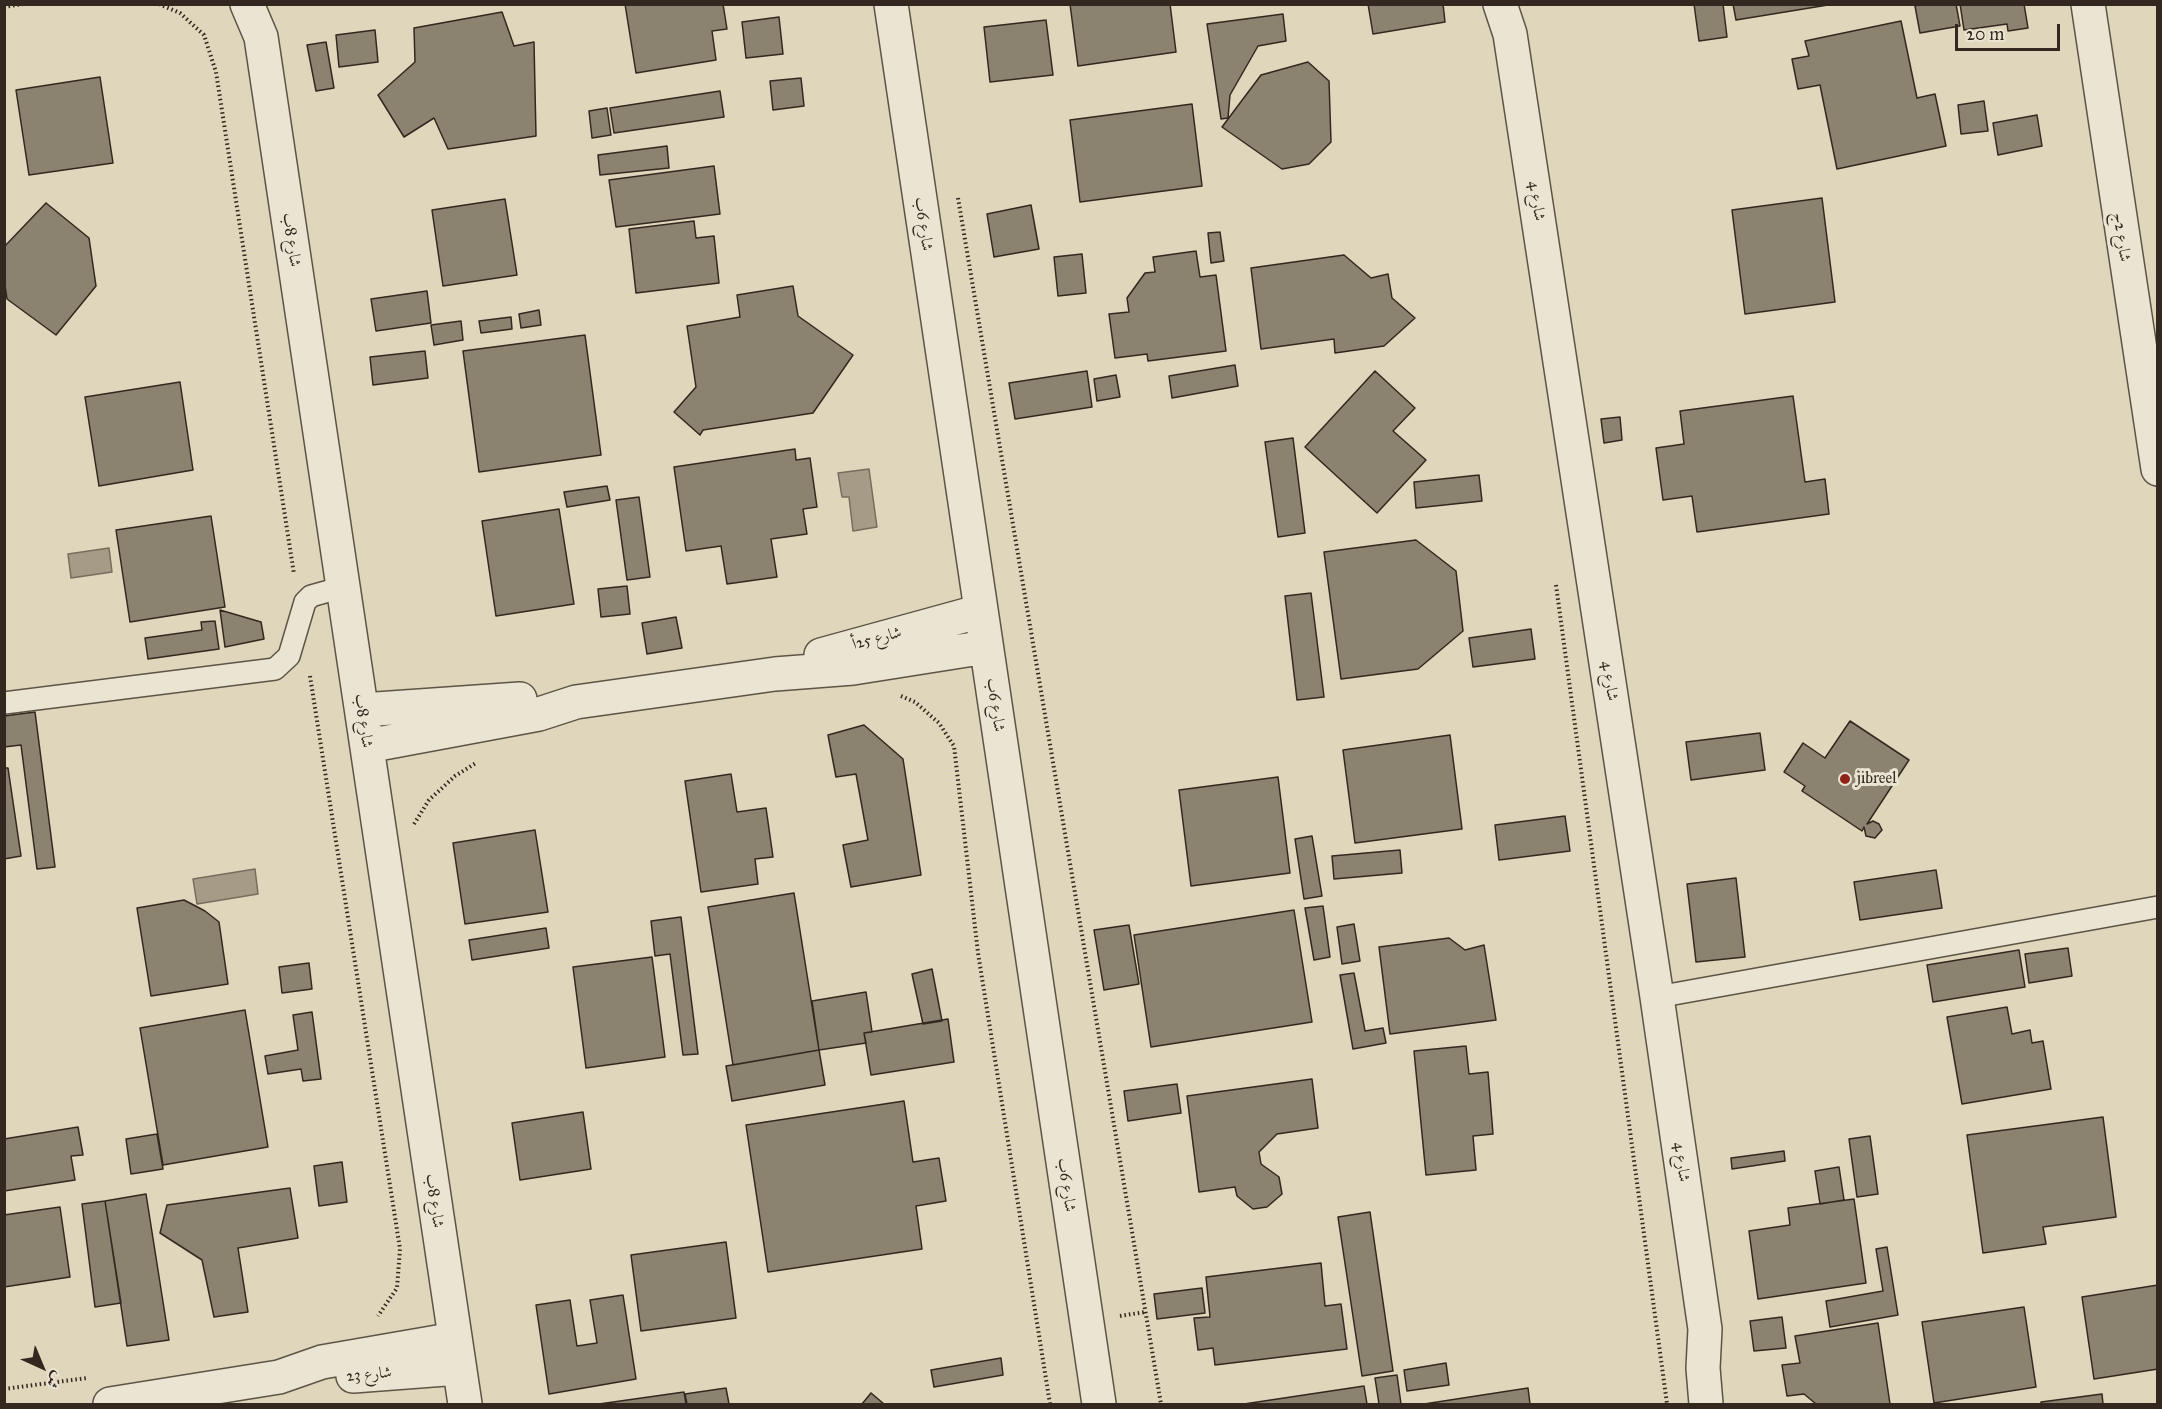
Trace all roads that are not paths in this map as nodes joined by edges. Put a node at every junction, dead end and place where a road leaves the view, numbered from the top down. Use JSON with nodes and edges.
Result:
{"nodes":[{"id":1,"x":247,"y":4,"type":"edge"},
{"id":2,"x":891,"y":4,"type":"edge"},
{"id":3,"x":2088,"y":4,"type":"edge"},
{"id":4,"x":1507,"y":14,"type":"edge"},
{"id":5,"x":2157,"y":469,"type":"edge"},
{"id":6,"x":343,"y":587,"type":"junction"},
{"id":7,"x":981,"y":611,"type":"junction"},
{"id":8,"x":986,"y":647,"type":"junction"},
{"id":9,"x":775,"y":674,"type":"junction"},
{"id":10,"x":576,"y":702,"type":"junction"},
{"id":11,"x":4,"y":703,"type":"edge"},
{"id":12,"x":362,"y":710,"type":"junction"},
{"id":13,"x":367,"y":746,"type":"junction"},
{"id":14,"x":2157,"y":907,"type":"edge"},
{"id":15,"x":1657,"y":997,"type":"junction"},
{"id":16,"x":1705,"y":1329,"type":"junction"},
{"id":17,"x":457,"y":1354,"type":"junction"},
{"id":18,"x":105,"y":1391,"type":"edge"},
{"id":19,"x":465,"y":1404,"type":"edge"},
{"id":20,"x":1099,"y":1404,"type":"edge"},
{"id":21,"x":1706,"y":1404,"type":"edge"},
{"id":22,"x":1727,"y":1404,"type":"edge"}],
"edges":[{"from":1,"to":6,"type":"street","name":"شارع 8ب"},
{"from":2,"to":7,"type":"street","name":"شارع 6ب"},
{"from":3,"to":5,"type":"street","name":"شارع 2ج"},
{"from":4,"to":15,"type":"street","name":"شارع 4"},
{"from":6,"to":11,"type":"lane"},
{"from":6,"to":12,"type":"street","name":"شارع 8ب"},
{"from":7,"to":8,"type":"street","name":"شارع 6ب"},
{"from":7,"to":9,"type":"street","name":"شارع 25أ"},
{"from":8,"to":9,"type":"street","name":"شارع 25أ"},
{"from":8,"to":20,"type":"street","name":"شارع 6ب"},
{"from":9,"to":10,"type":"street","name":"شارع 25أ"},
{"from":10,"to":12,"type":"street","name":"شارع 25أ"},
{"from":10,"to":13,"type":"street","name":"شارع 25أ"},
{"from":12,"to":13,"type":"street","name":"شارع 8ب"},
{"from":13,"to":17,"type":"street","name":"شارع 8ب"},
{"from":14,"to":15,"type":"lane"},
{"from":15,"to":16,"type":"street","name":"شارع 4"},
{"from":16,"to":21,"type":"street","name":"شارع 4"},
{"from":16,"to":22,"type":"street","name":"شارع 4"},
{"from":17,"to":18,"type":"street","name":"شارع 23"},
{"from":17,"to":19,"type":"street","name":"شارع 8ب"}]}
